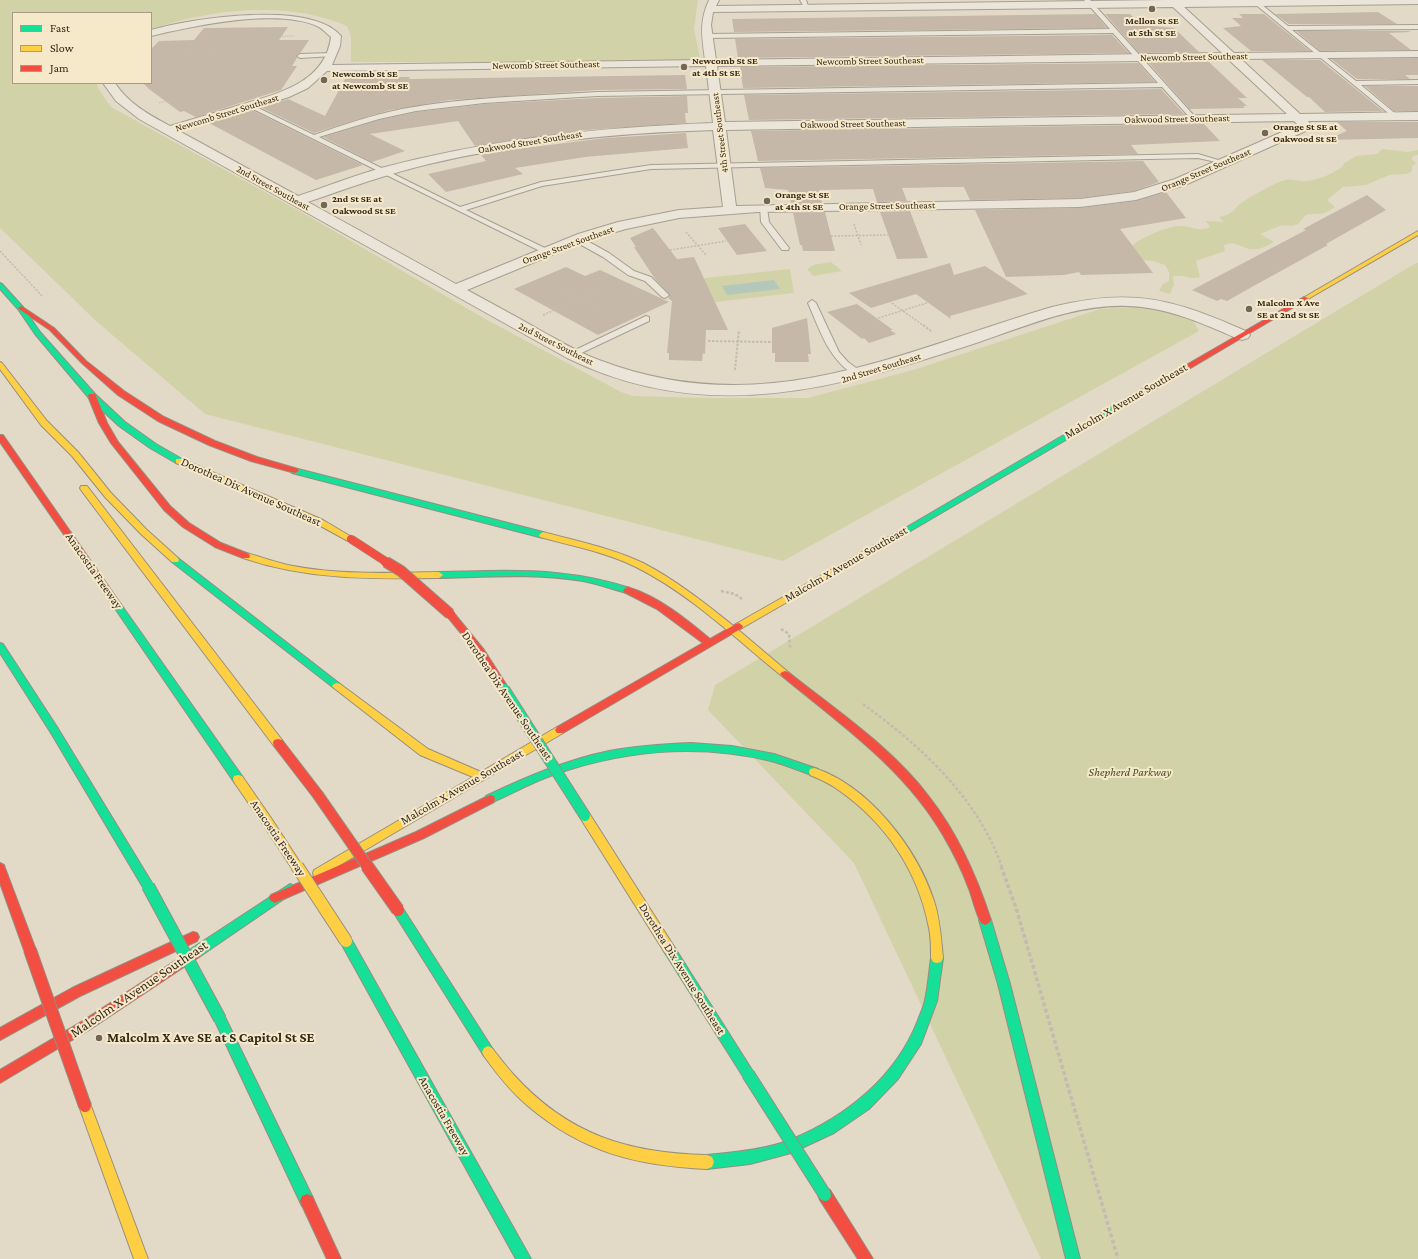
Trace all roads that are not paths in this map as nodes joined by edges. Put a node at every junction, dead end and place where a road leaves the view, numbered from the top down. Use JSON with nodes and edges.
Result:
{"nodes":[{"id":1,"x":1418,"y":0,"type":"edge"},
{"id":2,"x":1254,"y":1,"type":"edge"},
{"id":3,"x":1089,"y":2,"type":"edge"},
{"id":4,"x":1173,"y":2,"type":"edge"},
{"id":5,"x":712,"y":4,"type":"edge"},
{"id":6,"x":805,"y":4,"type":"edge"},
{"id":7,"x":1418,"y":27,"type":"edge"},
{"id":8,"x":1286,"y":28,"type":"junction"},
{"id":9,"x":1116,"y":31,"type":"junction"},
{"id":10,"x":152,"y":33,"type":"edge"},
{"id":11,"x":708,"y":36,"type":"junction"},
{"id":12,"x":1418,"y":54,"type":"edge"},
{"id":13,"x":331,"y":55,"type":"junction"},
{"id":14,"x":1322,"y":55,"type":"junction"},
{"id":15,"x":300,"y":56,"type":"dead end"},
{"id":16,"x":1231,"y":56,"type":"junction"},
{"id":17,"x":1141,"y":57,"type":"junction"},
{"id":18,"x":712,"y":63,"type":"junction"},
{"id":19,"x":323,"y":68,"type":"junction"},
{"id":20,"x":1418,"y":82,"type":"edge"},
{"id":21,"x":1356,"y":83,"type":"junction"},
{"id":22,"x":110,"y":84,"type":"edge"},
{"id":23,"x":1164,"y":85,"type":"junction"},
{"id":24,"x":715,"y":93,"type":"junction"},
{"id":25,"x":250,"y":106,"type":"junction"},
{"id":26,"x":1395,"y":116,"type":"junction"},
{"id":27,"x":1418,"y":116,"type":"edge"},
{"id":28,"x":1298,"y":118,"type":"junction"},
{"id":29,"x":1194,"y":119,"type":"junction"},
{"id":30,"x":719,"y":126,"type":"junction"},
{"id":31,"x":169,"y":130,"type":"junction"},
{"id":32,"x":314,"y":137,"type":"junction"},
{"id":33,"x":1223,"y":163,"type":"junction"},
{"id":34,"x":724,"y":165,"type":"junction"},
{"id":35,"x":385,"y":171,"type":"junction"},
{"id":36,"x":296,"y":201,"type":"junction"},
{"id":37,"x":763,"y":208,"type":"junction"},
{"id":38,"x":460,"y":209,"type":"junction"},
{"id":39,"x":730,"y":210,"type":"junction"},
{"id":40,"x":1418,"y":232,"type":"edge"},
{"id":41,"x":577,"y":239,"type":"junction"},
{"id":42,"x":785,"y":248,"type":"dead end"},
{"id":43,"x":546,"y":252,"type":"junction"},
{"id":44,"x":0,"y":285,"type":"edge"},
{"id":45,"x":455,"y":290,"type":"junction"},
{"id":46,"x":665,"y":295,"type":"dead end"},
{"id":47,"x":812,"y":303,"type":"dead end"},
{"id":48,"x":21,"y":308,"type":"junction"},
{"id":49,"x":646,"y":319,"type":"dead end"},
{"id":50,"x":1242,"y":335,"type":"junction"},
{"id":51,"x":572,"y":354,"type":"junction"},
{"id":52,"x":0,"y":364,"type":"edge"},
{"id":53,"x":860,"y":375,"type":"junction"},
{"id":54,"x":92,"y":396,"type":"junction"},
{"id":55,"x":44,"y":423,"type":"junction"},
{"id":56,"x":0,"y":437,"type":"edge"},
{"id":57,"x":59,"y":453,"type":"dead end"},
{"id":58,"x":77,"y":478,"type":"dead end"},
{"id":59,"x":732,"y":631,"type":"junction"},
{"id":60,"x":710,"y":643,"type":"junction"},
{"id":61,"x":0,"y":646,"type":"edge"},
{"id":62,"x":481,"y":776,"type":"junction"},
{"id":63,"x":0,"y":868,"type":"edge"},
{"id":64,"x":275,"y":898,"type":"junction"},
{"id":65,"x":225,"y":921,"type":"dead end"},
{"id":66,"x":204,"y":931,"type":"dead end"},
{"id":67,"x":0,"y":1034,"type":"edge"},
{"id":68,"x":0,"y":1076,"type":"edge"},
{"id":69,"x":141,"y":1259,"type":"edge"},
{"id":70,"x":334,"y":1259,"type":"edge"},
{"id":71,"x":524,"y":1259,"type":"edge"},
{"id":72,"x":866,"y":1259,"type":"edge"},
{"id":73,"x":1073,"y":1259,"type":"edge"}],
"edges":[{"from":1,"to":2,"type":"street"},
{"from":2,"to":4,"type":"street"},
{"from":2,"to":8,"type":"lane"},
{"from":3,"to":4,"type":"street"},
{"from":3,"to":6,"type":"street"},
{"from":3,"to":9,"type":"lane"},
{"from":4,"to":16,"type":"street"},
{"from":5,"to":6,"type":"street"},
{"from":5,"to":11,"type":"street","name":"4th Street Southeast"},
{"from":7,"to":8,"type":"lane"},
{"from":8,"to":14,"type":"lane"},
{"from":9,"to":11,"type":"lane"},
{"from":9,"to":17,"type":"lane"},
{"from":10,"to":13,"type":"street","name":"Newcomb Street Southeast"},
{"from":11,"to":18,"type":"street","name":"4th Street Southeast"},
{"from":12,"to":14,"type":"street","name":"Newcomb Street Southeast"},
{"from":13,"to":15,"type":"lane"},
{"from":13,"to":19,"type":"street","name":"Newcomb Street Southeast"},
{"from":14,"to":16,"type":"street","name":"Newcomb Street Southeast"},
{"from":14,"to":21,"type":"lane"},
{"from":16,"to":17,"type":"street","name":"Newcomb Street Southeast"},
{"from":16,"to":28,"type":"street"},
{"from":17,"to":18,"type":"street","name":"Newcomb Street Southeast"},
{"from":17,"to":23,"type":"lane"},
{"from":18,"to":19,"type":"street","name":"Newcomb Street Southeast"},
{"from":18,"to":24,"type":"street","name":"4th Street Southeast"},
{"from":19,"to":25,"type":"street","name":"Newcomb Street Southeast"},
{"from":20,"to":21,"type":"lane"},
{"from":21,"to":26,"type":"lane"},
{"from":22,"to":31,"type":"street","name":"2nd Street Southeast"},
{"from":23,"to":24,"type":"lane"},
{"from":23,"to":29,"type":"lane"},
{"from":24,"to":30,"type":"street","name":"4th Street Southeast"},
{"from":24,"to":32,"type":"lane"},
{"from":25,"to":31,"type":"street","name":"Newcomb Street Southeast"},
{"from":25,"to":32,"type":"lane"},
{"from":26,"to":27,"type":"street","name":"Oakwood Street Southeast"},
{"from":26,"to":28,"type":"street","name":"Oakwood Street Southeast"},
{"from":28,"to":29,"type":"street","name":"Oakwood Street Southeast"},
{"from":28,"to":33,"type":"street","name":"Orange Street Southeast"},
{"from":29,"to":30,"type":"street","name":"Oakwood Street Southeast"},
{"from":30,"to":34,"type":"street","name":"4th Street Southeast"},
{"from":30,"to":35,"type":"street","name":"Oakwood Street Southeast"},
{"from":31,"to":36,"type":"street","name":"2nd Street Southeast"},
{"from":32,"to":35,"type":"lane"},
{"from":33,"to":34,"type":"lane"},
{"from":33,"to":37,"type":"street","name":"Orange Street Southeast"},
{"from":34,"to":38,"type":"lane"},
{"from":34,"to":39,"type":"street","name":"4th Street Southeast"},
{"from":35,"to":36,"type":"street","name":"Oakwood Street Southeast"},
{"from":35,"to":38,"type":"lane"},
{"from":36,"to":45,"type":"street","name":"2nd Street Southeast"},
{"from":37,"to":39,"type":"street","name":"Orange Street Southeast"},
{"from":37,"to":42,"type":"lane"},
{"from":38,"to":43,"type":"lane"},
{"from":39,"to":41,"type":"street","name":"Orange Street Southeast"},
{"from":40,"to":50,"type":"main road","name":"Malcolm X Avenue Southeast"},
{"from":41,"to":43,"type":"street","name":"Orange Street Southeast"},
{"from":41,"to":46,"type":"lane"},
{"from":43,"to":45,"type":"street","name":"Orange Street Southeast"},
{"from":44,"to":48,"type":"main road","name":"Dorothea Dix Avenue Southeast"},
{"from":45,"to":51,"type":"street","name":"2nd Street Southeast"},
{"from":47,"to":53,"type":"lane"},
{"from":48,"to":54,"type":"main road","name":"Dorothea Dix Avenue Southeast"},
{"from":48,"to":59,"type":"main road"},
{"from":49,"to":51,"type":"lane"},
{"from":50,"to":53,"type":"street","name":"2nd Street Southeast"},
{"from":50,"to":59,"type":"main road","name":"Malcolm X Avenue Southeast"},
{"from":51,"to":53,"type":"street","name":"2nd Street Southeast"},
{"from":52,"to":55,"type":"main road"},
{"from":54,"to":60,"type":"main road"},
{"from":54,"to":72,"type":"main road","name":"Dorothea Dix Avenue Southeast","bridge":true},
{"from":55,"to":57,"type":"main road"},
{"from":55,"to":62,"type":"main road"},
{"from":56,"to":71,"type":"main road","name":"Anacostia Freeway","bridge":true},
{"from":58,"to":64,"type":"main road","bridge":true},
{"from":59,"to":60,"type":"main road","name":"Malcolm X Avenue Southeast"},
{"from":59,"to":73,"type":"main road"},
{"from":60,"to":62,"type":"main road","name":"Malcolm X Avenue Southeast"},
{"from":61,"to":70,"type":"main road","bridge":true},
{"from":62,"to":64,"type":"main road","name":"Malcolm X Avenue Southeast"},
{"from":63,"to":69,"type":"main road","bridge":true},
{"from":64,"to":65,"type":"main road","name":"Malcolm X Avenue Southeast"},
{"from":64,"to":68,"type":"main road","name":"Malcolm X Avenue Southeast"},
{"from":66,"to":67,"type":"main road","name":"Malcolm X Avenue Southeast"}]}
